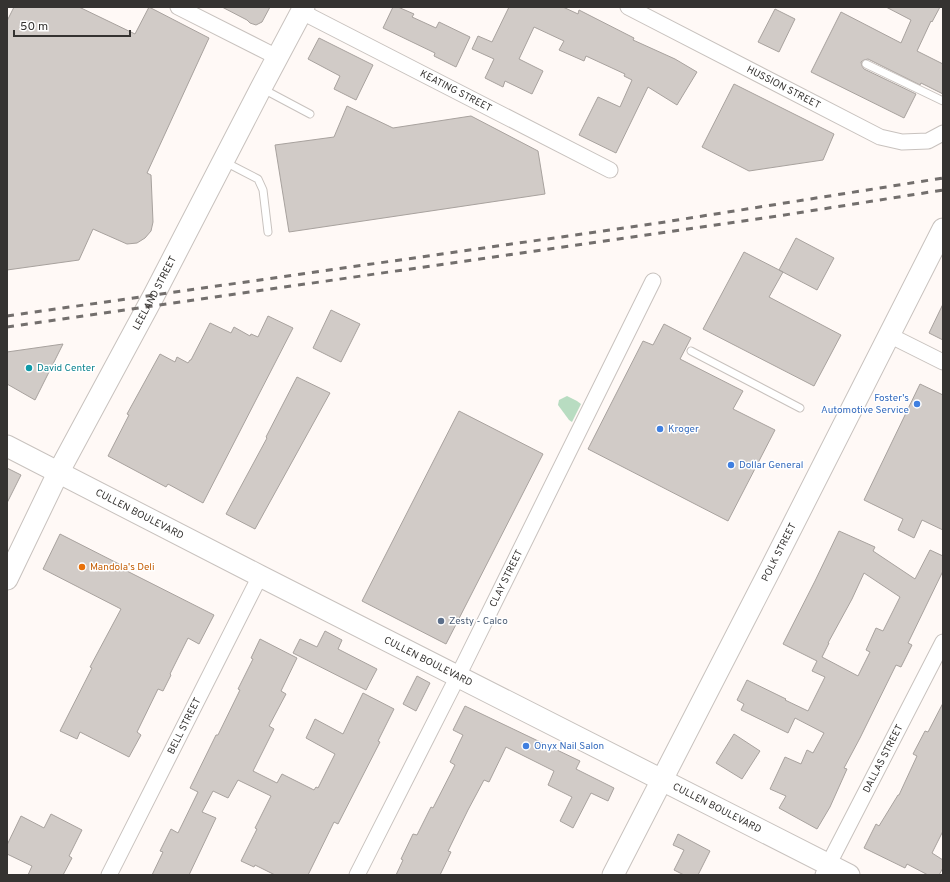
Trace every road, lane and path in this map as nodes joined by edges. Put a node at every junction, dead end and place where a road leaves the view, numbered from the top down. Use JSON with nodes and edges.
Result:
{"nodes":[{"id":1,"x":178,"y":7,"type":"edge"},
{"id":2,"x":628,"y":7,"type":"edge"},
{"id":3,"x":303,"y":9,"type":"edge"},
{"id":4,"x":277,"y":57,"type":"junction"},
{"id":5,"x":866,"y":64,"type":"dead end"},
{"id":6,"x":260,"y":88,"type":"junction"},
{"id":7,"x":943,"y":102,"type":"edge"},
{"id":8,"x":310,"y":114,"type":"dead end"},
{"id":9,"x":943,"y":133,"type":"edge"},
{"id":10,"x":223,"y":161,"type":"junction"},
{"id":11,"x":610,"y":170,"type":"dead end"},
{"id":12,"x":943,"y":229,"type":"edge"},
{"id":13,"x":268,"y":232,"type":"dead end"},
{"id":14,"x":653,"y":281,"type":"dead end"},
{"id":15,"x":889,"y":335,"type":"junction"},
{"id":16,"x":691,"y":351,"type":"dead end"},
{"id":17,"x":943,"y":362,"type":"edge"},
{"id":18,"x":800,"y":408,"type":"dead end"},
{"id":19,"x":7,"y":446,"type":"edge"},
{"id":20,"x":58,"y":473,"type":"junction"},
{"id":21,"x":260,"y":576,"type":"junction"},
{"id":22,"x":7,"y":579,"type":"edge"},
{"id":23,"x":943,"y":642,"type":"edge"},
{"id":24,"x":458,"y":676,"type":"junction"},
{"id":25,"x":661,"y":780,"type":"junction"},
{"id":26,"x":826,"y":870,"type":"edge"},
{"id":27,"x":109,"y":875,"type":"edge"},
{"id":28,"x":357,"y":875,"type":"edge"},
{"id":29,"x":613,"y":875,"type":"edge"},
{"id":30,"x":849,"y":875,"type":"edge"}],
"edges":[{"from":1,"to":4,"type":"street"},
{"from":2,"to":9,"type":"street","name":"HUSSION STREET"},
{"from":3,"to":4,"type":"main road","name":"LEELAND STREET"},
{"from":3,"to":11,"type":"street","name":"KEATING STREET"},
{"from":4,"to":6,"type":"main road","name":"LEELAND STREET"},
{"from":5,"to":7,"type":"lane"},
{"from":6,"to":8,"type":"lane"},
{"from":6,"to":10,"type":"main road","name":"LEELAND STREET"},
{"from":10,"to":13,"type":"lane"},
{"from":10,"to":20,"type":"main road","name":"LEELAND STREET"},
{"from":12,"to":15,"type":"main road","name":"POLK STREET"},
{"from":14,"to":24,"type":"street","name":"CLAY STREET"},
{"from":15,"to":17,"type":"street"},
{"from":15,"to":25,"type":"main road","name":"POLK STREET"},
{"from":16,"to":18,"type":"lane"},
{"from":19,"to":20,"type":"main road","name":"CULLEN BOULEVARD"},
{"from":20,"to":21,"type":"main road","name":"CULLEN BOULEVARD"},
{"from":20,"to":22,"type":"main road","name":"LEELAND STREET"},
{"from":21,"to":24,"type":"main road","name":"CULLEN BOULEVARD"},
{"from":21,"to":27,"type":"street","name":"BELL STREET"},
{"from":23,"to":26,"type":"street","name":"DALLAS STREET"},
{"from":24,"to":25,"type":"main road","name":"CULLEN BOULEVARD"},
{"from":24,"to":28,"type":"street","name":"CLAY STREET"},
{"from":25,"to":26,"type":"main road","name":"CULLEN BOULEVARD"},
{"from":25,"to":29,"type":"main road","name":"POLK STREET"},
{"from":26,"to":30,"type":"main road","name":"CULLEN BOULEVARD"}]}
